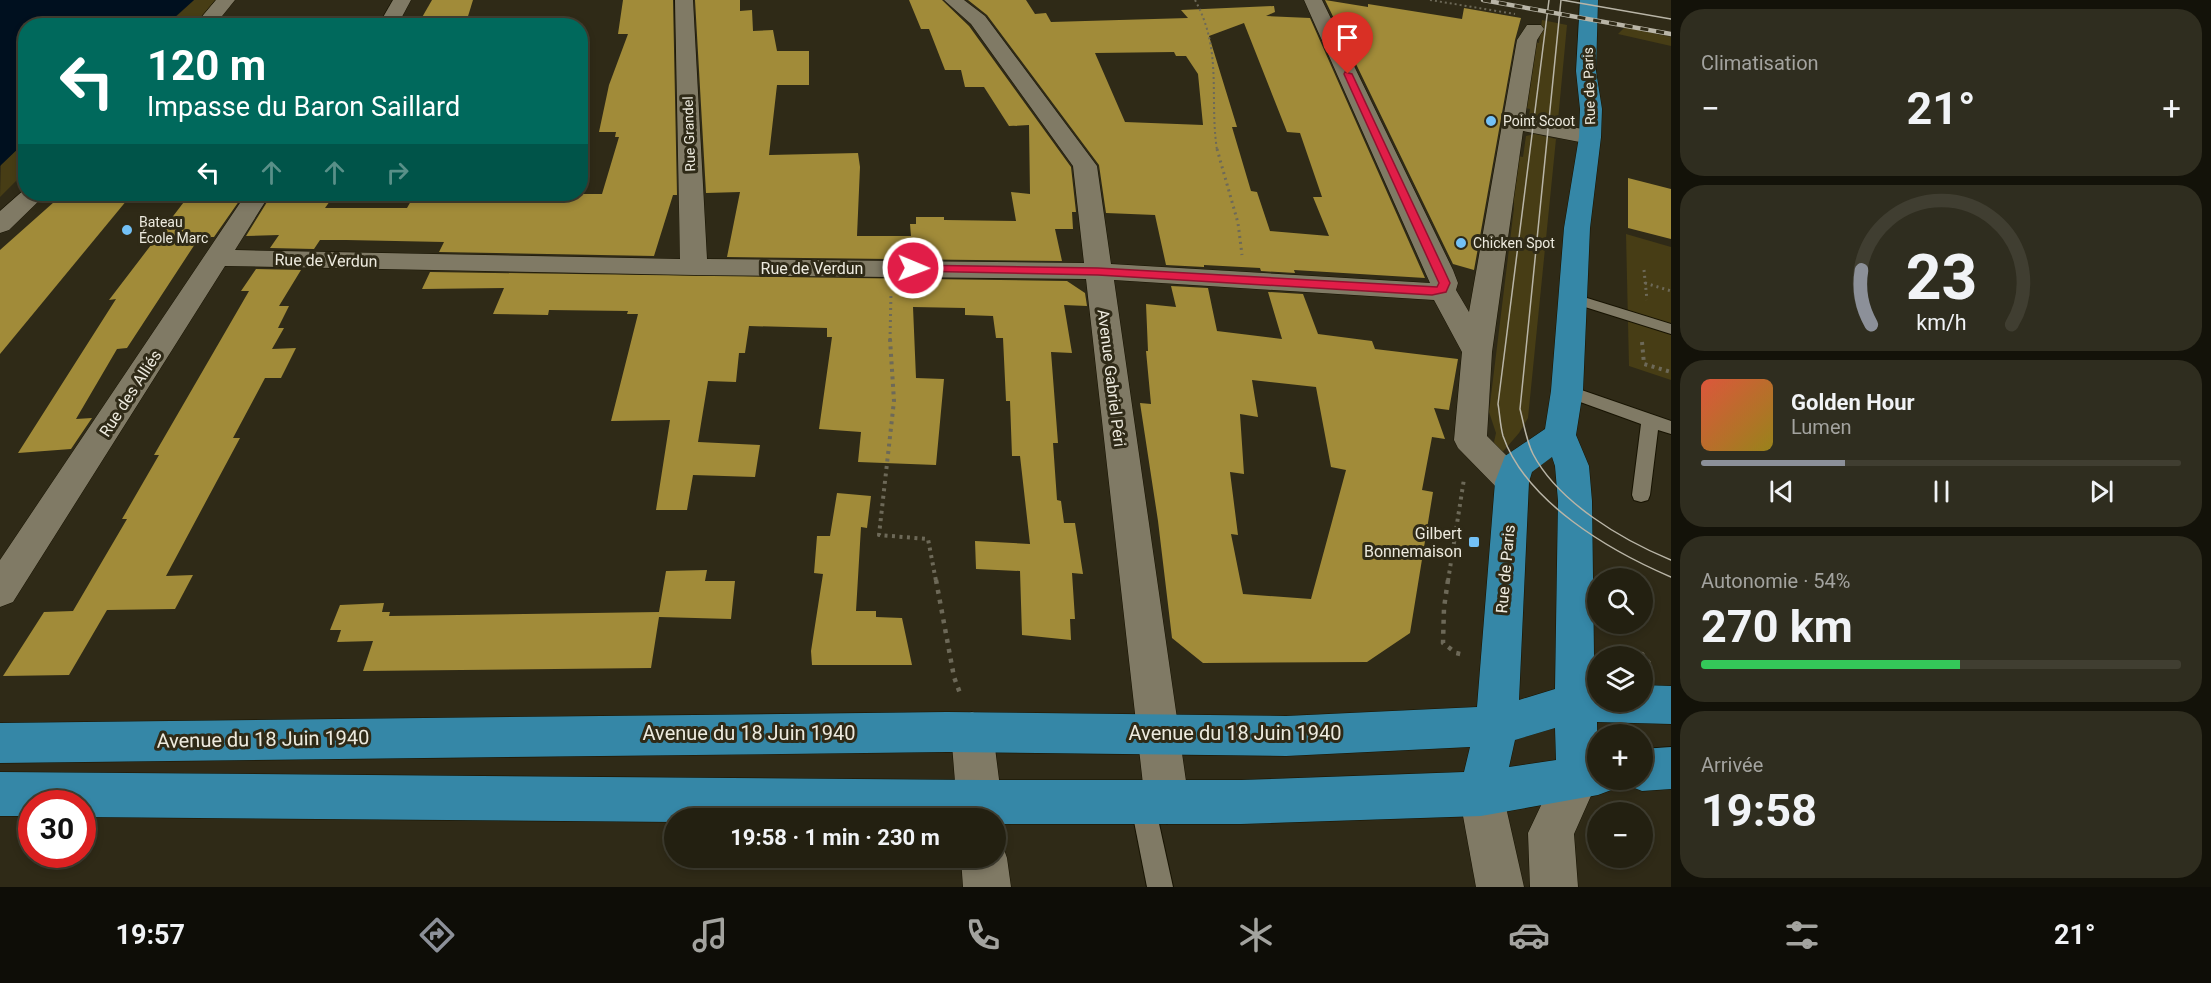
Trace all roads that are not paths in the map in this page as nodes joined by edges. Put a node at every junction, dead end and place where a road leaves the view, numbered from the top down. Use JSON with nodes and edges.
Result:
{"nodes":[{"id":1,"x":226,"y":0,"type":"edge"},
{"id":2,"x":402,"y":0,"type":"edge"},
{"id":3,"x":684,"y":0,"type":"edge"},
{"id":4,"x":953,"y":0,"type":"edge"},
{"id":5,"x":1314,"y":0,"type":"edge"},
{"id":6,"x":1589,"y":0,"type":"edge"},
{"id":7,"x":209,"y":18,"type":"edge"},
{"id":8,"x":392,"y":18,"type":"edge"},
{"id":9,"x":1529,"y":22,"type":"road end"},
{"id":10,"x":1513,"y":122,"type":"junction"},
{"id":11,"x":1590,"y":136,"type":"junction"},
{"id":12,"x":26,"y":201,"type":"edge"},
{"id":13,"x":254,"y":201,"type":"edge"},
{"id":14,"x":0,"y":225,"type":"edge"},
{"id":15,"x":217,"y":258,"type":"junction"},
{"id":16,"x":694,"y":267,"type":"junction"},
{"id":17,"x":1098,"y":271,"type":"junction"},
{"id":18,"x":1442,"y":290,"type":"junction"},
{"id":19,"x":1574,"y":299,"type":"junction"},
{"id":20,"x":1671,"y":329,"type":"edge"},
{"id":21,"x":1477,"y":352,"type":"junction"},
{"id":22,"x":1567,"y":391,"type":"junction"},
{"id":23,"x":1650,"y":421,"type":"junction"},
{"id":24,"x":1671,"y":428,"type":"edge"},
{"id":25,"x":1560,"y":435,"type":"junction"},
{"id":26,"x":1512,"y":482,"type":"junction"},
{"id":27,"x":1641,"y":495,"type":"dead end"},
{"id":28,"x":0,"y":591,"type":"edge"},
{"id":29,"x":1577,"y":702,"type":"junction"},
{"id":30,"x":1671,"y":705,"type":"edge"},
{"id":31,"x":1497,"y":726,"type":"junction"},
{"id":32,"x":972,"y":732,"type":"junction"},
{"id":33,"x":1159,"y":734,"type":"junction"},
{"id":34,"x":0,"y":743,"type":"edge"},
{"id":35,"x":1587,"y":768,"type":"edge"},
{"id":36,"x":1671,"y":768,"type":"edge"},
{"id":37,"x":1653,"y":769,"type":"edge"},
{"id":38,"x":1587,"y":775,"type":"edge"},
{"id":39,"x":1587,"y":777,"type":"edge"},
{"id":40,"x":0,"y":794,"type":"edge"},
{"id":41,"x":1481,"y":794,"type":"junction"},
{"id":42,"x":1154,"y":802,"type":"junction"},
{"id":43,"x":808,"y":808,"type":"edge"},
{"id":44,"x":981,"y":808,"type":"edge"},
{"id":45,"x":1006,"y":810,"type":"edge"},
{"id":46,"x":985,"y":868,"type":"edge"},
{"id":47,"x":987,"y":887,"type":"edge"},
{"id":48,"x":1160,"y":887,"type":"edge"},
{"id":49,"x":1500,"y":887,"type":"edge"},
{"id":50,"x":1554,"y":887,"type":"edge"}],
"edges":[{"from":1,"to":7,"type":"street"},
{"from":2,"to":8,"type":"street"},
{"from":3,"to":16,"type":"street","name":"Rue Grandel"},
{"from":4,"to":17,"type":"street","name":"Avenue Gabriel Péri"},
{"from":5,"to":18,"type":"street"},
{"from":6,"to":11,"type":"main road","name":"Rue de Paris"},
{"from":9,"to":10,"type":"street"},
{"from":10,"to":11,"type":"street","name":"Rue de Paris"},
{"from":10,"to":21,"type":"street"},
{"from":11,"to":19,"type":"main road","name":"Rue de Paris"},
{"from":12,"to":14,"type":"street"},
{"from":13,"to":15,"type":"street","name":"Rue des Alliés"},
{"from":15,"to":16,"type":"street","name":"Rue de Verdun"},
{"from":15,"to":28,"type":"street","name":"Rue des Alliés"},
{"from":16,"to":17,"type":"street","name":"Rue de Verdun"},
{"from":17,"to":18,"type":"street","name":"Rue de Verdun"},
{"from":17,"to":33,"type":"street","name":"Avenue Gabriel Péri"},
{"from":18,"to":21,"type":"street"},
{"from":19,"to":20,"type":"lane"},
{"from":19,"to":22,"type":"main road","name":"Rue de Paris"},
{"from":21,"to":26,"type":"street"},
{"from":22,"to":23,"type":"lane"},
{"from":22,"to":25,"type":"main road","name":"Rue de Paris"},
{"from":23,"to":24,"type":"lane"},
{"from":23,"to":27,"type":"lane"},
{"from":25,"to":26,"type":"main road","name":"Rue de Paris"},
{"from":25,"to":29,"type":"main road"},
{"from":26,"to":31,"type":"main road","name":"Rue de Paris"},
{"from":29,"to":30,"type":"main road","name":"Avenue du 18 Juin 1940"},
{"from":29,"to":31,"type":"main road","name":"Avenue du 18 Juin 1940"},
{"from":29,"to":35,"type":"main road"},
{"from":31,"to":33,"type":"main road","name":"Avenue du 18 Juin 1940"},
{"from":31,"to":41,"type":"main road","name":"Rue de Paris"},
{"from":32,"to":33,"type":"main road","name":"Avenue du 18 Juin 1940"},
{"from":32,"to":34,"type":"main road","name":"Avenue du 18 Juin 1940"},
{"from":32,"to":44,"type":"street"},
{"from":33,"to":42,"type":"street","name":"Avenue Gabriel Péri"},
{"from":36,"to":37,"type":"main road"},
{"from":38,"to":41,"type":"main road"},
{"from":39,"to":50,"type":"street"},
{"from":40,"to":43,"type":"main road"},
{"from":41,"to":42,"type":"main road"},
{"from":41,"to":49,"type":"street"},
{"from":42,"to":45,"type":"main road"},
{"from":42,"to":48,"type":"lane"},
{"from":46,"to":47,"type":"street"}]}
